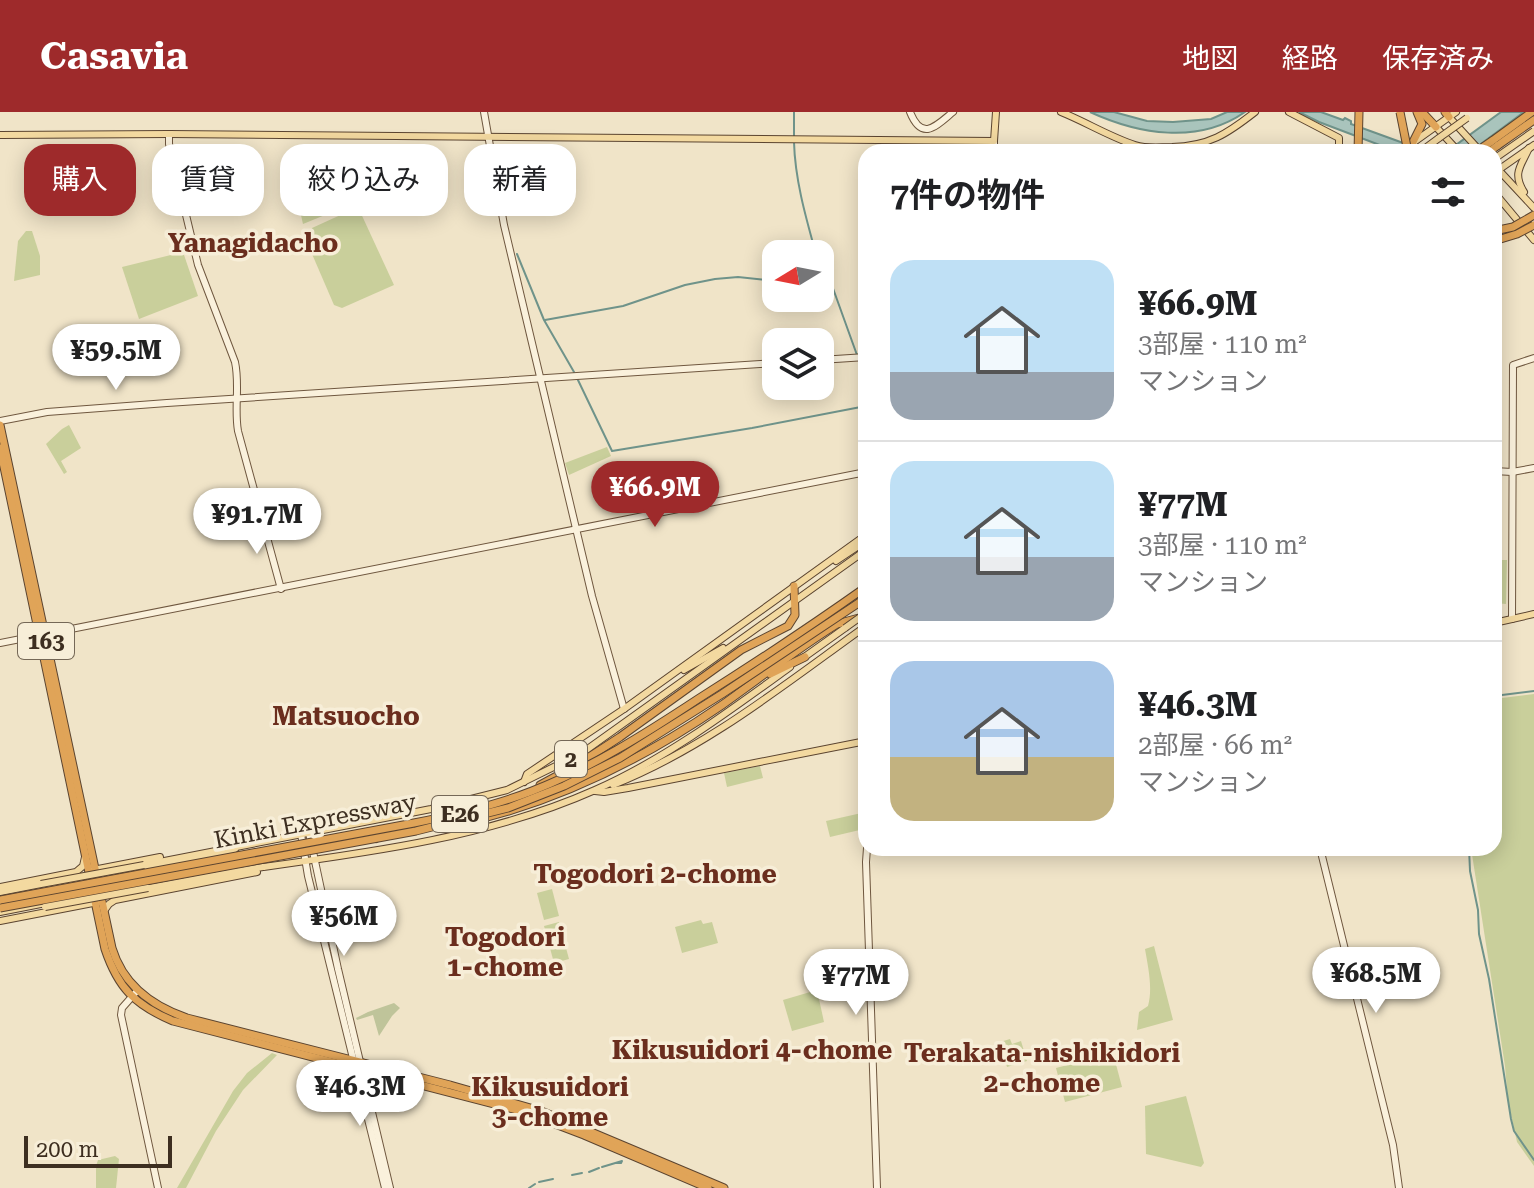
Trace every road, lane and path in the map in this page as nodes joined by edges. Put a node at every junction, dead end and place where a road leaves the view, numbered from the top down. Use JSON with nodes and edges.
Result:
{"nodes":[{"id":1,"x":484,"y":112,"type":"edge"},
{"id":2,"x":910,"y":112,"type":"edge"},
{"id":3,"x":953,"y":112,"type":"edge"},
{"id":4,"x":996,"y":112,"type":"edge"},
{"id":5,"x":1061,"y":112,"type":"edge"},
{"id":6,"x":1255,"y":112,"type":"edge"},
{"id":7,"x":1289,"y":112,"type":"edge"},
{"id":8,"x":1359,"y":112,"type":"edge"},
{"id":9,"x":1400,"y":112,"type":"edge"},
{"id":10,"x":1420,"y":112,"type":"edge"},
{"id":11,"x":1475,"y":112,"type":"edge"},
{"id":12,"x":1532,"y":112,"type":"edge"},
{"id":13,"x":1450,"y":114,"type":"edge"},
{"id":14,"x":1534,"y":120,"type":"edge"},
{"id":15,"x":1436,"y":127,"type":"junction"},
{"id":16,"x":1534,"y":131,"type":"edge"},
{"id":17,"x":169,"y":134,"type":"junction"},
{"id":18,"x":0,"y":135,"type":"edge"},
{"id":19,"x":487,"y":137,"type":"junction"},
{"id":20,"x":994,"y":141,"type":"joint"},
{"id":21,"x":1135,"y":144,"type":"edge"},
{"id":22,"x":1199,"y":144,"type":"edge"},
{"id":23,"x":1339,"y":144,"type":"edge"},
{"id":24,"x":1358,"y":144,"type":"edge"},
{"id":25,"x":1410,"y":144,"type":"edge"},
{"id":26,"x":1412,"y":144,"type":"edge"},
{"id":27,"x":1414,"y":144,"type":"edge"},
{"id":28,"x":1431,"y":144,"type":"edge"},
{"id":29,"x":1452,"y":144,"type":"edge"},
{"id":30,"x":1473,"y":144,"type":"edge"},
{"id":31,"x":1487,"y":144,"type":"edge"},
{"id":32,"x":1500,"y":144,"type":"edge"},
{"id":33,"x":1532,"y":146,"type":"edge"},
{"id":34,"x":1502,"y":161,"type":"edge"},
{"id":35,"x":1502,"y":163,"type":"edge"},
{"id":36,"x":1502,"y":174,"type":"edge"},
{"id":37,"x":1528,"y":201,"type":"junction"},
{"id":38,"x":1502,"y":202,"type":"edge"},
{"id":39,"x":1502,"y":205,"type":"edge"},
{"id":40,"x":1534,"y":208,"type":"edge"},
{"id":41,"x":1508,"y":209,"type":"junction"},
{"id":42,"x":1534,"y":215,"type":"edge"},
{"id":43,"x":1534,"y":225,"type":"edge"},
{"id":44,"x":1502,"y":229,"type":"edge"},
{"id":45,"x":1502,"y":239,"type":"edge"},
{"id":46,"x":1534,"y":240,"type":"edge"},
{"id":47,"x":858,"y":358,"type":"edge"},
{"id":48,"x":1534,"y":358,"type":"edge"},
{"id":49,"x":834,"y":359,"type":"edge"},
{"id":50,"x":762,"y":364,"type":"edge"},
{"id":51,"x":541,"y":379,"type":"junction"},
{"id":52,"x":236,"y":399,"type":"junction"},
{"id":53,"x":0,"y":423,"type":"edge"},
{"id":54,"x":0,"y":448,"type":"edge"},
{"id":55,"x":1534,"y":468,"type":"edge"},
{"id":56,"x":1502,"y":471,"type":"edge"},
{"id":57,"x":1512,"y":472,"type":"junction"},
{"id":58,"x":858,"y":474,"type":"edge"},
{"id":59,"x":576,"y":530,"type":"junction"},
{"id":60,"x":858,"y":541,"type":"edge"},
{"id":61,"x":858,"y":547,"type":"edge"},
{"id":62,"x":858,"y":556,"type":"edge"},
{"id":63,"x":819,"y":570,"type":"junction"},
{"id":64,"x":794,"y":586,"type":"junction"},
{"id":65,"x":281,"y":589,"type":"junction"},
{"id":66,"x":858,"y":592,"type":"edge"},
{"id":67,"x":795,"y":601,"type":"junction"},
{"id":68,"x":858,"y":603,"type":"edge"},
{"id":69,"x":1534,"y":614,"type":"edge"},
{"id":70,"x":858,"y":617,"type":"edge"},
{"id":71,"x":1512,"y":619,"type":"junction"},
{"id":72,"x":858,"y":620,"type":"edge"},
{"id":73,"x":1502,"y":621,"type":"edge"},
{"id":74,"x":858,"y":632,"type":"edge"},
{"id":75,"x":748,"y":634,"type":"junction"},
{"id":76,"x":42,"y":636,"type":"junction"},
{"id":77,"x":0,"y":643,"type":"edge"},
{"id":78,"x":805,"y":657,"type":"junction"},
{"id":79,"x":750,"y":685,"type":"junction"},
{"id":80,"x":653,"y":688,"type":"junction"},
{"id":81,"x":624,"y":709,"type":"junction"},
{"id":82,"x":858,"y":743,"type":"edge"},
{"id":83,"x":656,"y":766,"type":"junction"},
{"id":84,"x":659,"y":781,"type":"junction"},
{"id":85,"x":524,"y":782,"type":"junction"},
{"id":86,"x":604,"y":786,"type":"junction"},
{"id":87,"x":594,"y":791,"type":"junction"},
{"id":88,"x":477,"y":810,"type":"junction"},
{"id":89,"x":416,"y":831,"type":"junction"},
{"id":90,"x":305,"y":834,"type":"junction"},
{"id":91,"x":434,"y":838,"type":"junction"},
{"id":92,"x":308,"y":846,"type":"junction"},
{"id":93,"x":234,"y":848,"type":"junction"},
{"id":94,"x":89,"y":855,"type":"junction"},
{"id":95,"x":866,"y":856,"type":"edge"},
{"id":96,"x":1322,"y":856,"type":"edge"},
{"id":97,"x":310,"y":861,"type":"junction"},
{"id":98,"x":276,"y":866,"type":"junction"},
{"id":99,"x":107,"y":867,"type":"junction"},
{"id":100,"x":262,"y":868,"type":"junction"},
{"id":101,"x":95,"y":886,"type":"junction"},
{"id":102,"x":0,"y":890,"type":"edge"},
{"id":103,"x":79,"y":906,"type":"junction"},
{"id":104,"x":0,"y":910,"type":"edge"},
{"id":105,"x":104,"y":912,"type":"junction"},
{"id":106,"x":100,"y":924,"type":"junction"},
{"id":107,"x":134,"y":994,"type":"junction"},
{"id":108,"x":357,"y":1065,"type":"junction"},
{"id":109,"x":158,"y":1188,"type":"edge"},
{"id":110,"x":388,"y":1188,"type":"edge"},
{"id":111,"x":708,"y":1188,"type":"edge"},
{"id":112,"x":724,"y":1188,"type":"edge"},
{"id":113,"x":877,"y":1188,"type":"edge"},
{"id":114,"x":1399,"y":1188,"type":"edge"}],
"edges":[{"from":1,"to":19,"type":"street"},
{"from":2,"to":3,"type":"street"},
{"from":4,"to":20,"type":"main road"},
{"from":5,"to":21,"type":"main road"},
{"from":6,"to":22,"type":"main road"},
{"from":7,"to":23,"type":"main road"},
{"from":8,"to":24,"type":"highway"},
{"from":9,"to":25,"type":"highway","bridge":true},
{"from":10,"to":15,"type":"highway"},
{"from":10,"to":26,"type":"highway"},
{"from":11,"to":28,"type":"main road","bridge":true},
{"from":12,"to":31,"type":"highway","bridge":true},
{"from":13,"to":15,"type":"main road"},
{"from":13,"to":30,"type":"main road"},
{"from":14,"to":32,"type":"highway"},
{"from":15,"to":27,"type":"main road"},
{"from":15,"to":29,"type":"main road"},
{"from":16,"to":34,"type":"main road","bridge":true},
{"from":17,"to":18,"type":"main road"},
{"from":17,"to":19,"type":"main road"},
{"from":17,"to":52,"type":"street"},
{"from":19,"to":20,"type":"main road"},
{"from":19,"to":51,"type":"street"},
{"from":33,"to":35,"type":"main road"},
{"from":33,"to":37,"type":"main road"},
{"from":36,"to":37,"type":"main road"},
{"from":37,"to":40,"type":"main road"},
{"from":38,"to":41,"type":"main road"},
{"from":39,"to":41,"type":"main road"},
{"from":41,"to":46,"type":"main road"},
{"from":42,"to":44,"type":"highway","bridge":true},
{"from":43,"to":45,"type":"highway","bridge":true},
{"from":47,"to":49,"type":"street"},
{"from":48,"to":57,"type":"street"},
{"from":50,"to":51,"type":"street"},
{"from":51,"to":52,"type":"street"},
{"from":51,"to":59,"type":"street"},
{"from":52,"to":53,"type":"street"},
{"from":52,"to":65,"type":"street"},
{"from":53,"to":76,"type":"highway","number":"163"},
{"from":54,"to":76,"type":"highway","number":"163"},
{"from":55,"to":57,"type":"street"},
{"from":56,"to":57,"type":"street"},
{"from":57,"to":71,"type":"street"},
{"from":58,"to":59,"type":"street"},
{"from":59,"to":65,"type":"street"},
{"from":59,"to":81,"type":"street"},
{"from":60,"to":63,"type":"main road","number":"2"},
{"from":61,"to":63,"type":"main road"},
{"from":62,"to":67,"type":"main road","number":"2"},
{"from":63,"to":64,"type":"main road","number":"2"},
{"from":64,"to":67,"type":"highway"},
{"from":64,"to":80,"type":"main road","number":"2"},
{"from":65,"to":76,"type":"street"},
{"from":66,"to":88,"type":"highway","name":"Kinki Expressway","number":"E26","bridge":true},
{"from":67,"to":75,"type":"main road","number":"2"},
{"from":67,"to":88,"type":"highway","number":"2","bridge":true},
{"from":68,"to":89,"type":"highway","name":"Kinki Expressway","number":"E26","bridge":true},
{"from":69,"to":71,"type":"main road"},
{"from":70,"to":79,"type":"highway","number":"2","bridge":true},
{"from":71,"to":73,"type":"main road"},
{"from":72,"to":78,"type":"main road","number":"2","bridge":true},
{"from":74,"to":83,"type":"main road","number":"2"},
{"from":75,"to":80,"type":"main road"},
{"from":75,"to":85,"type":"main road","number":"2"},
{"from":76,"to":77,"type":"street"},
{"from":76,"to":94,"type":"highway","number":"163"},
{"from":78,"to":79,"type":"highway","number":"2"},
{"from":78,"to":86,"type":"main road","number":"2"},
{"from":79,"to":89,"type":"highway","bridge":true},
{"from":80,"to":81,"type":"main road","number":"2"},
{"from":81,"to":85,"type":"main road","number":"2"},
{"from":82,"to":84,"type":"main road","number":"2"},
{"from":83,"to":84,"type":"main road"},
{"from":83,"to":86,"type":"main road","number":"2"},
{"from":84,"to":87,"type":"main road","number":"2"},
{"from":85,"to":90,"type":"main road","number":"2"},
{"from":86,"to":87,"type":"main road","number":"2"},
{"from":87,"to":91,"type":"main road","number":"2"},
{"from":88,"to":104,"type":"highway","name":"Kinki Expressway","number":"E26","bridge":true},
{"from":89,"to":104,"type":"highway","name":"Kinki Expressway","number":"E26","bridge":true},
{"from":90,"to":92,"type":"street"},
{"from":90,"to":93,"type":"main road","number":"2"},
{"from":91,"to":92,"type":"main road"},
{"from":91,"to":97,"type":"main road","number":"2"},
{"from":92,"to":97,"type":"street"},
{"from":93,"to":99,"type":"main road","number":"2"},
{"from":93,"to":101,"type":"main road"},
{"from":93,"to":102,"type":"main road","number":"2","bridge":true},
{"from":94,"to":99,"type":"main road"},
{"from":94,"to":101,"type":"highway","number":"163"},
{"from":94,"to":102,"type":"main road","number":"2"},
{"from":95,"to":113,"type":"street"},
{"from":96,"to":114,"type":"street"},
{"from":97,"to":98,"type":"main road","number":"2"},
{"from":97,"to":108,"type":"street"},
{"from":98,"to":100,"type":"main road","number":"2"},
{"from":98,"to":105,"type":"main road","number":"2"},
{"from":99,"to":101,"type":"main road","number":"2"},
{"from":100,"to":101,"type":"main road"},
{"from":100,"to":104,"type":"main road","number":"2","bridge":true},
{"from":101,"to":103,"type":"main road"},
{"from":101,"to":104,"type":"main road"},
{"from":101,"to":105,"type":"highway","number":"163"},
{"from":101,"to":106,"type":"highway","number":"163"},
{"from":103,"to":104,"type":"main road"},
{"from":103,"to":106,"type":"main road"},
{"from":105,"to":107,"type":"highway","number":"163"},
{"from":106,"to":107,"type":"highway","number":"163"},
{"from":107,"to":108,"type":"highway","number":"163"},
{"from":107,"to":109,"type":"street"},
{"from":108,"to":110,"type":"street"},
{"from":108,"to":111,"type":"highway","number":"163"},
{"from":108,"to":112,"type":"highway","number":"163"}]}
